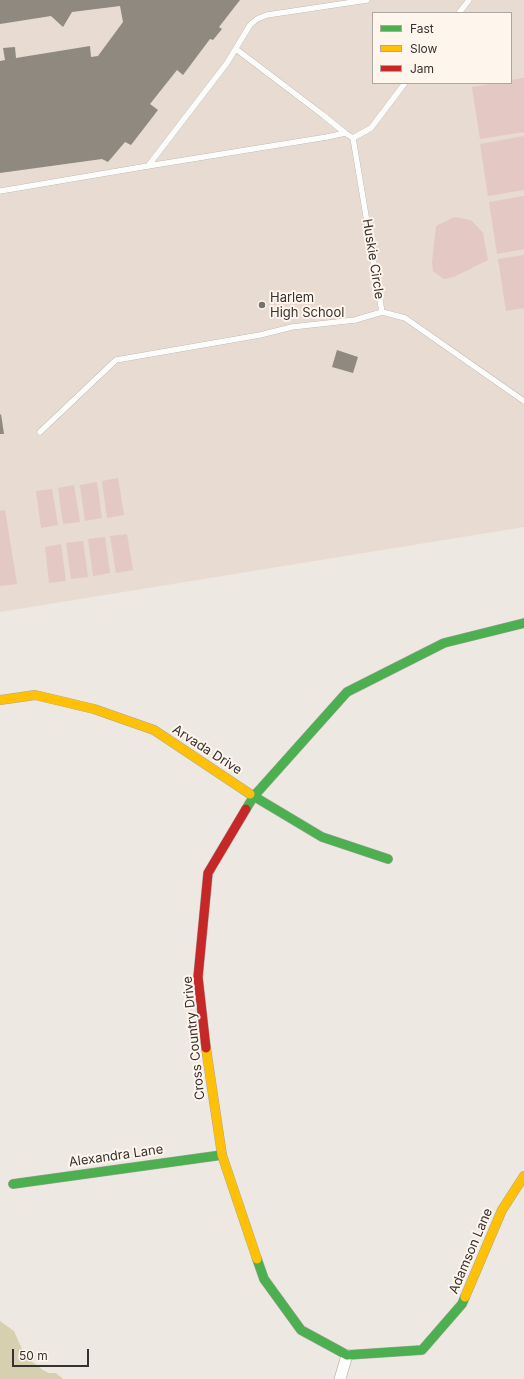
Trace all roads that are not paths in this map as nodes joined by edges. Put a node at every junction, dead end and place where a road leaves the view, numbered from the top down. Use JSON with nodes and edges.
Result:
{"nodes":[{"id":1,"x":367,"y":0,"type":"edge"},
{"id":2,"x":469,"y":0,"type":"edge"},
{"id":3,"x":460,"y":12,"type":"edge"},
{"id":4,"x":236,"y":49,"type":"junction"},
{"id":5,"x":404,"y":84,"type":"edge"},
{"id":6,"x":345,"y":133,"type":"junction"},
{"id":7,"x":353,"y":138,"type":"junction"},
{"id":8,"x":148,"y":166,"type":"junction"},
{"id":9,"x":0,"y":191,"type":"edge"},
{"id":10,"x":382,"y":312,"type":"junction"},
{"id":11,"x":524,"y":401,"type":"edge"},
{"id":12,"x":40,"y":432,"type":"dead end"},
{"id":13,"x":524,"y":623,"type":"edge"},
{"id":14,"x":0,"y":700,"type":"edge"},
{"id":15,"x":254,"y":796,"type":"junction"},
{"id":16,"x":388,"y":859,"type":"dead end"},
{"id":17,"x":222,"y":1155,"type":"junction"},
{"id":18,"x":524,"y":1176,"type":"edge"},
{"id":19,"x":13,"y":1184,"type":"dead end"},
{"id":20,"x":347,"y":1355,"type":"junction"},
{"id":21,"x":340,"y":1379,"type":"edge"}],
"edges":[{"from":1,"to":4,"type":"lane"},
{"from":2,"to":3,"type":"lane"},
{"from":4,"to":6,"type":"lane"},
{"from":4,"to":8,"type":"lane"},
{"from":5,"to":7,"type":"lane"},
{"from":6,"to":7,"type":"lane"},
{"from":6,"to":8,"type":"lane"},
{"from":7,"to":10,"type":"lane","name":"Huskie Circle"},
{"from":8,"to":9,"type":"lane"},
{"from":10,"to":11,"type":"lane","name":"Huskie Circle"},
{"from":10,"to":12,"type":"lane"},
{"from":13,"to":15,"type":"street","name":"Cross Country Drive"},
{"from":14,"to":15,"type":"street","name":"Arvada Drive"},
{"from":15,"to":16,"type":"street","name":"Arvada Drive"},
{"from":15,"to":17,"type":"street","name":"Cross Country Drive"},
{"from":17,"to":19,"type":"street","name":"Alexandra Lane"},
{"from":17,"to":20,"type":"street","name":"Cross Country Drive"},
{"from":18,"to":20,"type":"street","name":"Adamson Lane"},
{"from":20,"to":21,"type":"street"}]}
